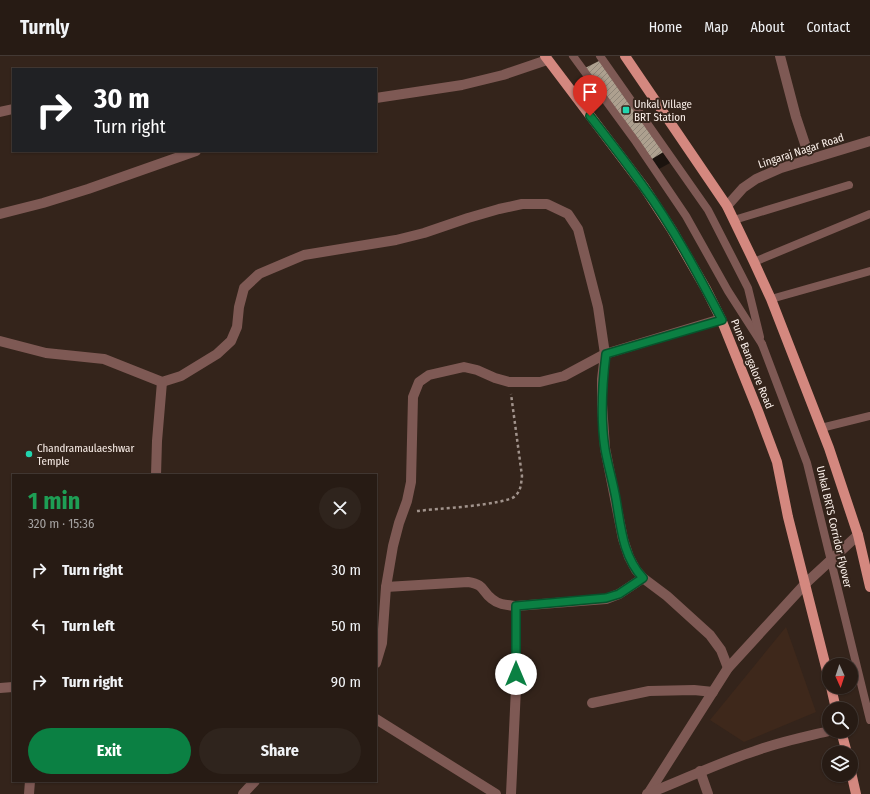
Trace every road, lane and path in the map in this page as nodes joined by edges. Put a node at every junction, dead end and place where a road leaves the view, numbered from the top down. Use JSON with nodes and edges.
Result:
{"nodes":[{"id":1,"x":573,"y":56,"type":"edge"},
{"id":2,"x":600,"y":56,"type":"edge"},
{"id":3,"x":625,"y":56,"type":"edge"},
{"id":4,"x":780,"y":56,"type":"edge"},
{"id":5,"x":546,"y":58,"type":"edge"},
{"id":6,"x":377,"y":98,"type":"edge"},
{"id":7,"x":12,"y":109,"type":"edge"},
{"id":8,"x":0,"y":112,"type":"edge"},
{"id":9,"x":870,"y":141,"type":"edge"},
{"id":10,"x":193,"y":152,"type":"edge"},
{"id":11,"x":810,"y":159,"type":"junction"},
{"id":12,"x":849,"y":185,"type":"dead end"},
{"id":13,"x":727,"y":206,"type":"junction"},
{"id":14,"x":0,"y":214,"type":"edge"},
{"id":15,"x":870,"y":214,"type":"edge"},
{"id":16,"x":734,"y":220,"type":"junction"},
{"id":17,"x":754,"y":262,"type":"junction"},
{"id":18,"x":870,"y":271,"type":"edge"},
{"id":19,"x":771,"y":299,"type":"junction"},
{"id":20,"x":722,"y":320,"type":"junction"},
{"id":21,"x":0,"y":341,"type":"edge"},
{"id":22,"x":762,"y":344,"type":"junction"},
{"id":23,"x":606,"y":354,"type":"junction"},
{"id":24,"x":162,"y":382,"type":"junction"},
{"id":25,"x":509,"y":382,"type":"junction"},
{"id":26,"x":870,"y":416,"type":"edge"},
{"id":27,"x":821,"y":428,"type":"junction"},
{"id":28,"x":156,"y":474,"type":"edge"},
{"id":29,"x":403,"y":512,"type":"junction"},
{"id":30,"x":858,"y":535,"type":"junction"},
{"id":31,"x":643,"y":578,"type":"junction"},
{"id":32,"x":806,"y":583,"type":"junction"},
{"id":33,"x":386,"y":587,"type":"junction"},
{"id":34,"x":870,"y":587,"type":"edge"},
{"id":35,"x":516,"y":606,"type":"junction"},
{"id":36,"x":824,"y":658,"type":"edge"},
{"id":37,"x":377,"y":660,"type":"edge"},
{"id":38,"x":728,"y":668,"type":"junction"},
{"id":39,"x":12,"y":687,"type":"edge"},
{"id":40,"x":0,"y":688,"type":"edge"},
{"id":41,"x":713,"y":692,"type":"junction"},
{"id":42,"x":592,"y":703,"type":"dead end"},
{"id":43,"x":377,"y":720,"type":"edge"},
{"id":44,"x":870,"y":720,"type":"edge"},
{"id":45,"x":822,"y":733,"type":"edge"},
{"id":46,"x":700,"y":771,"type":"junction"},
{"id":47,"x":30,"y":782,"type":"edge"},
{"id":48,"x":254,"y":782,"type":"edge"},
{"id":49,"x":853,"y":782,"type":"edge"},
{"id":50,"x":29,"y":794,"type":"edge"},
{"id":51,"x":243,"y":794,"type":"edge"},
{"id":52,"x":496,"y":794,"type":"edge"},
{"id":53,"x":511,"y":794,"type":"edge"},
{"id":54,"x":648,"y":794,"type":"edge"},
{"id":55,"x":708,"y":794,"type":"edge"},
{"id":56,"x":856,"y":794,"type":"edge"}],
"edges":[{"from":1,"to":22,"type":"lane"},
{"from":2,"to":22,"type":"lane"},
{"from":3,"to":13,"type":"main road"},
{"from":4,"to":11,"type":"street"},
{"from":5,"to":6,"type":"street"},
{"from":5,"to":20,"type":"main road","name":"Pune Bangalore Road"},
{"from":7,"to":8,"type":"street"},
{"from":9,"to":11,"type":"street","name":"Lingaraj Nagar Road"},
{"from":10,"to":14,"type":"street"},
{"from":11,"to":13,"type":"street","name":"Lingaraj Nagar Road"},
{"from":12,"to":16,"type":"lane"},
{"from":13,"to":16,"type":"main road"},
{"from":15,"to":17,"type":"lane"},
{"from":16,"to":17,"type":"main road"},
{"from":17,"to":19,"type":"main road"},
{"from":18,"to":19,"type":"lane"},
{"from":19,"to":27,"type":"main road"},
{"from":20,"to":23,"type":"street"},
{"from":20,"to":32,"type":"main road","name":"Pune Bangalore Road"},
{"from":21,"to":24,"type":"street"},
{"from":22,"to":44,"type":"lane","name":"Unkal BRTS Corridor Flyover","bridge":true},
{"from":23,"to":24,"type":"street"},
{"from":23,"to":25,"type":"street"},
{"from":23,"to":31,"type":"street"},
{"from":24,"to":28,"type":"street"},
{"from":25,"to":29,"type":"street"},
{"from":25,"to":29,"type":"path"},
{"from":26,"to":27,"type":"lane"},
{"from":27,"to":30,"type":"main road"},
{"from":29,"to":33,"type":"street"},
{"from":30,"to":32,"type":"street"},
{"from":30,"to":34,"type":"main road"},
{"from":31,"to":35,"type":"street"},
{"from":31,"to":38,"type":"street"},
{"from":32,"to":36,"type":"main road","name":"Pune Bangalore Road"},
{"from":32,"to":38,"type":"street"},
{"from":33,"to":35,"type":"street"},
{"from":33,"to":37,"type":"street"},
{"from":35,"to":53,"type":"street"},
{"from":38,"to":41,"type":"street"},
{"from":39,"to":40,"type":"street"},
{"from":41,"to":42,"type":"street"},
{"from":41,"to":54,"type":"street"},
{"from":43,"to":52,"type":"street"},
{"from":45,"to":46,"type":"street"},
{"from":46,"to":54,"type":"street"},
{"from":46,"to":55,"type":"street"},
{"from":47,"to":50,"type":"street"},
{"from":48,"to":51,"type":"street"},
{"from":49,"to":56,"type":"main road"}]}
